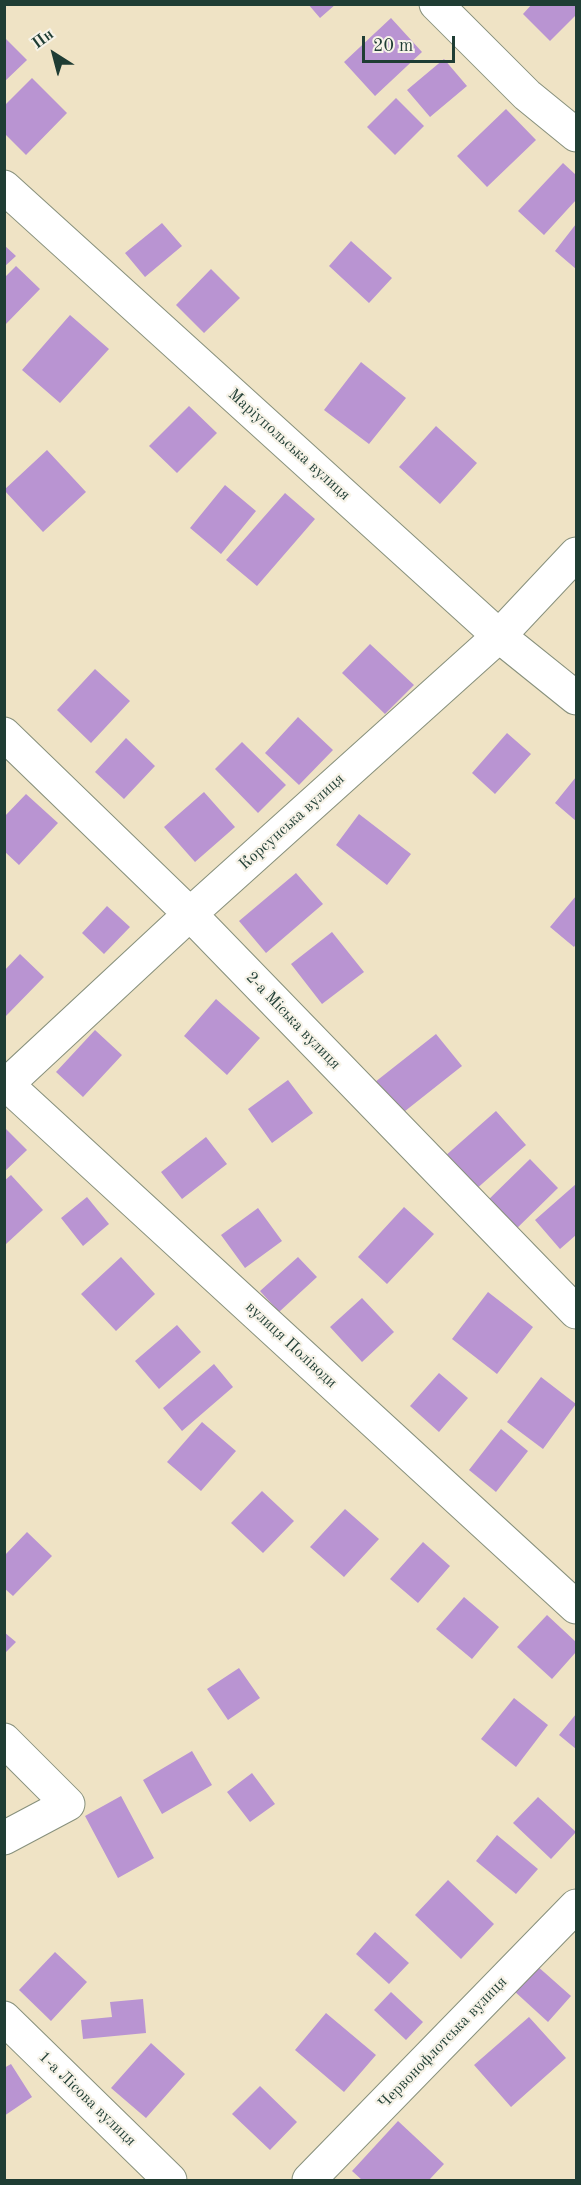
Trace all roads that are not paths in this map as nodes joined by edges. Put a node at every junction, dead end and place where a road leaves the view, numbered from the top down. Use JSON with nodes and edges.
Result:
{"nodes":[{"id":1,"x":436,"y":4,"type":"edge"},
{"id":2,"x":576,"y":135,"type":"edge"},
{"id":3,"x":4,"y":187,"type":"edge"},
{"id":4,"x":576,"y":554,"type":"edge"},
{"id":5,"x":499,"y":636,"type":"junction"},
{"id":6,"x":576,"y":699,"type":"edge"},
{"id":7,"x":4,"y":734,"type":"edge"},
{"id":8,"x":190,"y":914,"type":"junction"},
{"id":9,"x":5,"y":1084,"type":"edge"},
{"id":10,"x":576,"y":1312,"type":"edge"},
{"id":11,"x":576,"y":1607,"type":"edge"},
{"id":12,"x":4,"y":1740,"type":"edge"},
{"id":13,"x":4,"y":1838,"type":"edge"},
{"id":14,"x":576,"y":1906,"type":"edge"},
{"id":15,"x":4,"y":2018,"type":"edge"},
{"id":16,"x":170,"y":2181,"type":"edge"},
{"id":17,"x":309,"y":2181,"type":"edge"}],
"edges":[{"from":1,"to":2,"type":"street"},
{"from":3,"to":5,"type":"street","name":"Маріупольська вулиця"},
{"from":4,"to":5,"type":"street","name":"Корсунська вулиця"},
{"from":5,"to":6,"type":"street","name":"Маріупольська вулиця"},
{"from":5,"to":8,"type":"street","name":"Корсунська вулиця"},
{"from":7,"to":8,"type":"street","name":"2-а Міська вулиця"},
{"from":8,"to":9,"type":"street","name":"Корсунська вулиця"},
{"from":8,"to":10,"type":"street","name":"2-а Міська вулиця"},
{"from":9,"to":11,"type":"street","name":"вулиця Поліводи"},
{"from":12,"to":13,"type":"street"},
{"from":14,"to":17,"type":"street","name":"Червонофлотська вулиця"},
{"from":15,"to":16,"type":"street","name":"1-а Лісова вулиця"}]}
